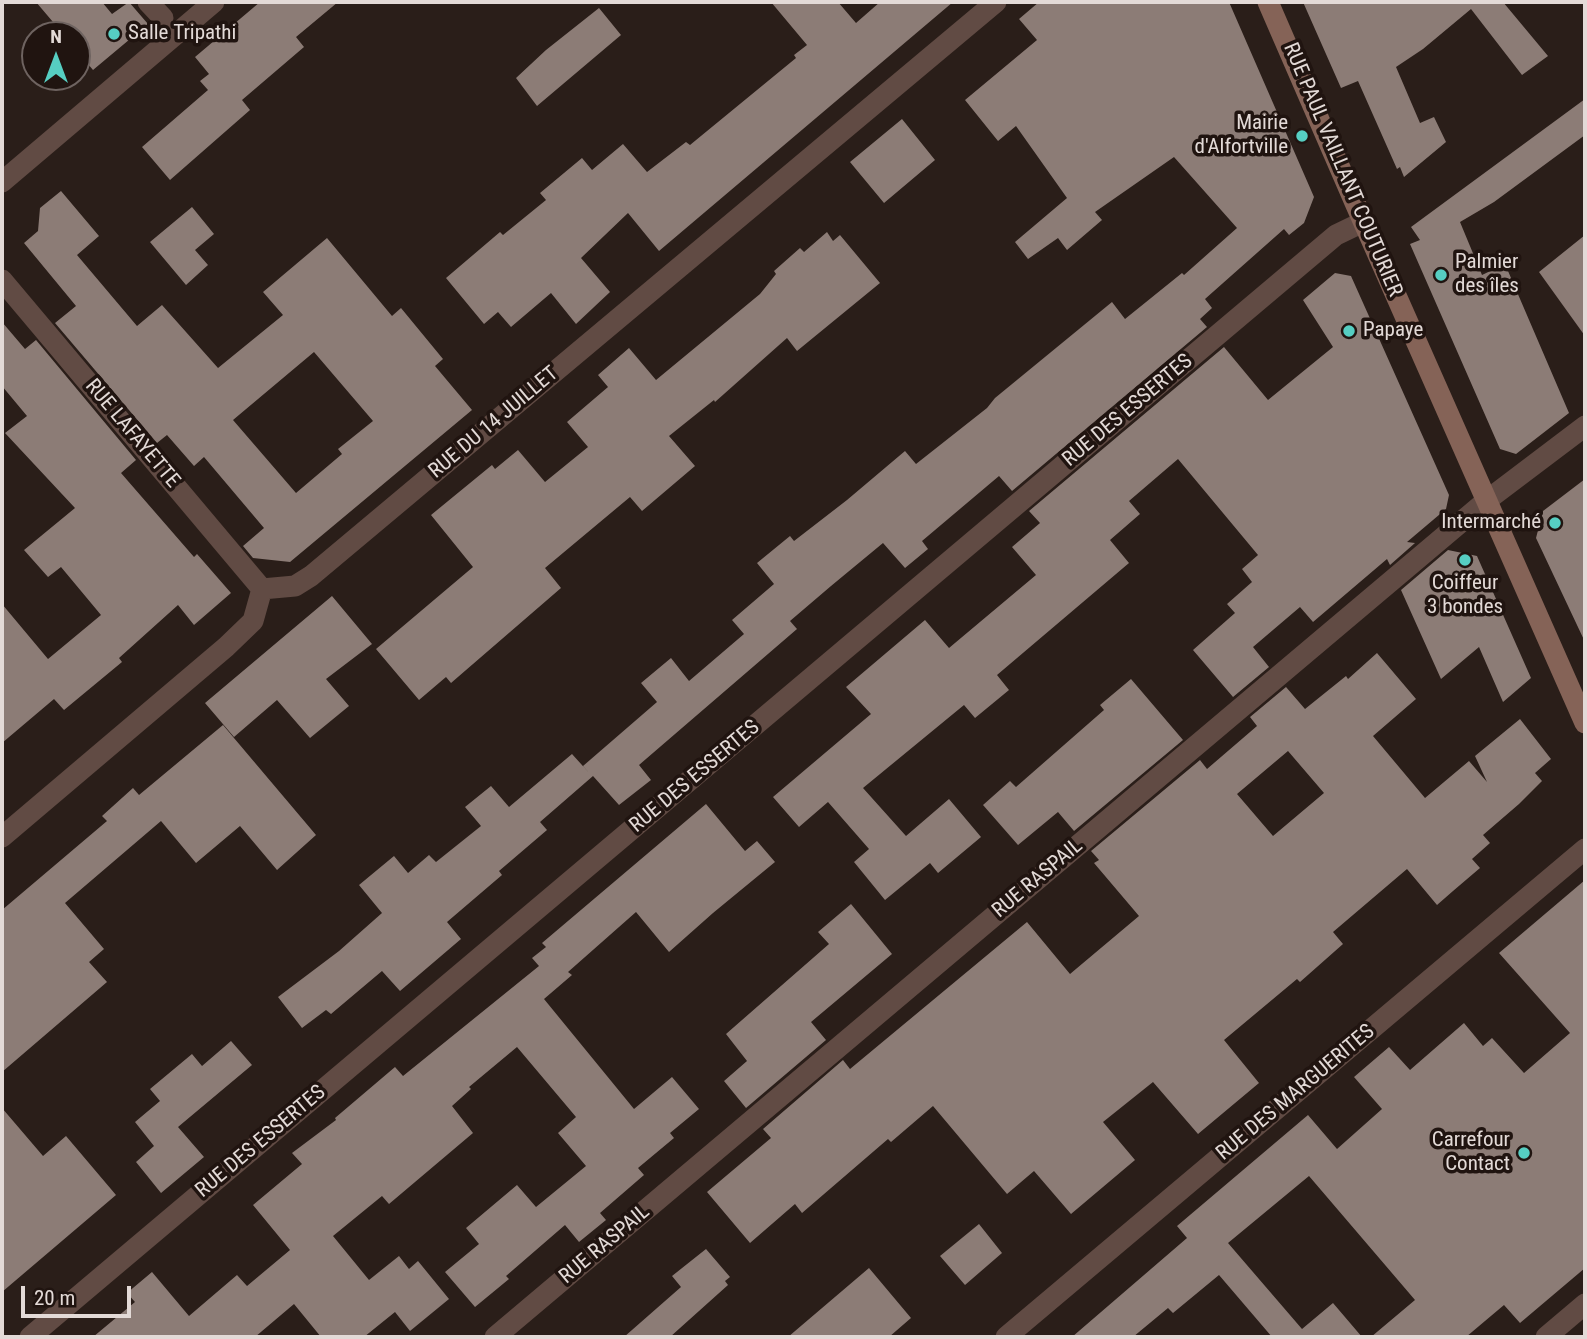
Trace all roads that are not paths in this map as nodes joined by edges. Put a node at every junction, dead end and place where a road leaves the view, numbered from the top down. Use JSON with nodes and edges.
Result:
{"nodes":[{"id":1,"x":148,"y":2,"type":"edge"},
{"id":2,"x":214,"y":2,"type":"edge"},
{"id":3,"x":996,"y":2,"type":"edge"},
{"id":4,"x":1269,"y":2,"type":"edge"},
{"id":5,"x":163,"y":19,"type":"dead end"},
{"id":6,"x":2,"y":182,"type":"edge"},
{"id":7,"x":1363,"y":222,"type":"junction"},
{"id":8,"x":2,"y":280,"type":"edge"},
{"id":9,"x":1585,"y":426,"type":"edge"},
{"id":10,"x":1486,"y":501,"type":"junction"},
{"id":11,"x":262,"y":589,"type":"junction"},
{"id":12,"x":1585,"y":723,"type":"edge"},
{"id":13,"x":2,"y":837,"type":"edge"},
{"id":14,"x":1585,"y":849,"type":"edge"},
{"id":15,"x":1585,"y":1304,"type":"edge"},
{"id":16,"x":30,"y":1337,"type":"edge"},
{"id":17,"x":495,"y":1337,"type":"edge"},
{"id":18,"x":1006,"y":1337,"type":"edge"},
{"id":19,"x":1546,"y":1337,"type":"edge"}],
"edges":[{"from":1,"to":5,"type":"street"},
{"from":2,"to":6,"type":"street"},
{"from":3,"to":11,"type":"street","name":"RUE DU 14 JUILLET"},
{"from":4,"to":7,"type":"street","name":"RUE PAUL VAILLANT COUTURIER"},
{"from":7,"to":10,"type":"street","name":"RUE PAUL VAILLANT COUTURIER"},
{"from":7,"to":16,"type":"street","name":"RUE DES ESSERTES"},
{"from":8,"to":11,"type":"street","name":"RUE LAFAYETTE"},
{"from":9,"to":10,"type":"street","name":"RUE RASPAIL"},
{"from":10,"to":12,"type":"street","name":"RUE PAUL VAILLANT COUTURIER"},
{"from":10,"to":17,"type":"street","name":"RUE RASPAIL"},
{"from":11,"to":13,"type":"street"},
{"from":14,"to":18,"type":"street","name":"RUE DES MARGUERITES"},
{"from":15,"to":19,"type":"street"}]}
